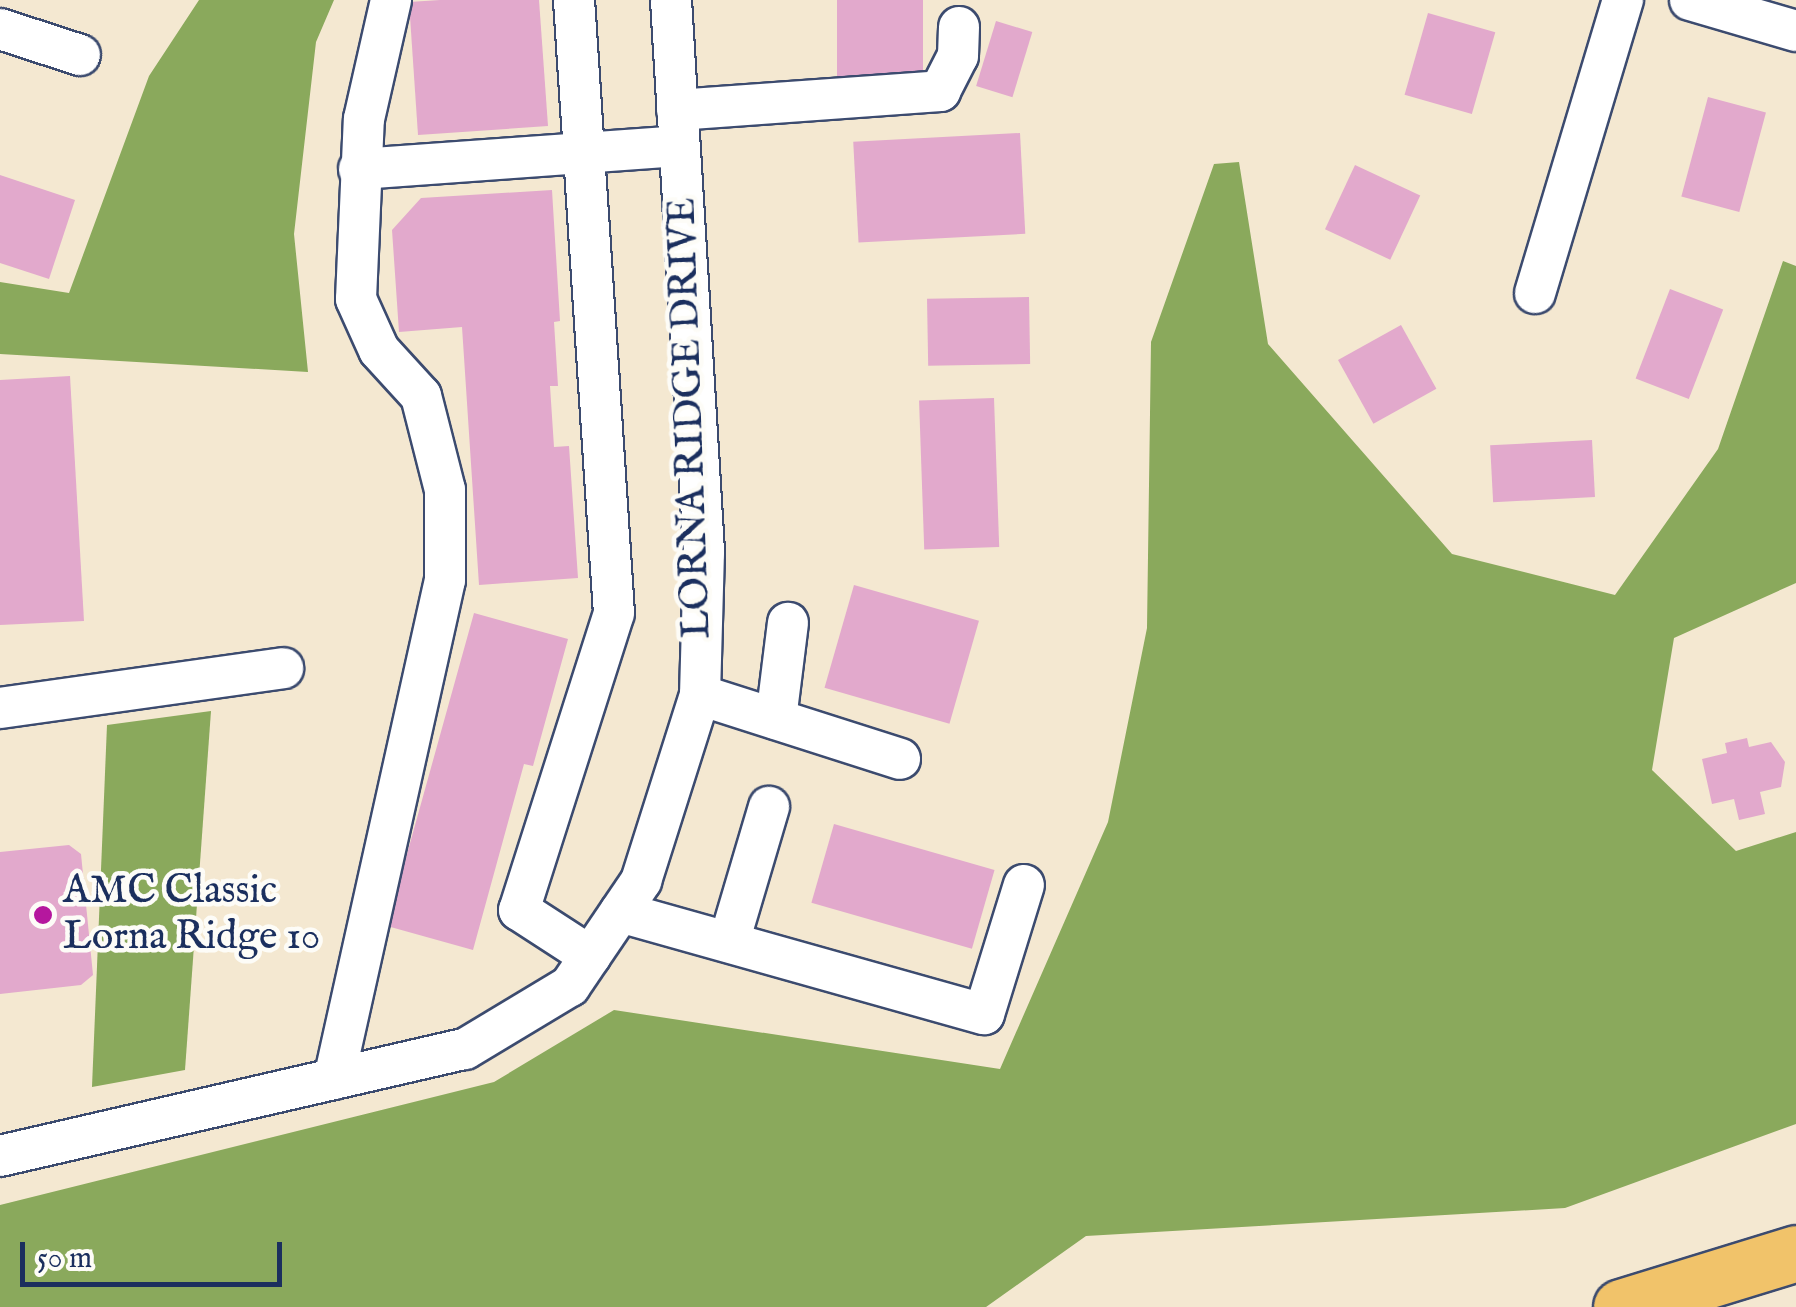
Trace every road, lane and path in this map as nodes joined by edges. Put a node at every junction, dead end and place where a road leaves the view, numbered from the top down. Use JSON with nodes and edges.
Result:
{"nodes":[{"id":1,"x":391,"y":0,"type":"edge"},
{"id":2,"x":574,"y":0,"type":"edge"},
{"id":3,"x":671,"y":0,"type":"edge"},
{"id":4,"x":1623,"y":0,"type":"edge"},
{"id":5,"x":1690,"y":0,"type":"edge"},
{"id":6,"x":959,"y":27,"type":"dead end"},
{"id":7,"x":0,"y":29,"type":"edge"},
{"id":8,"x":1796,"y":32,"type":"edge"},
{"id":9,"x":80,"y":56,"type":"dead end"},
{"id":10,"x":678,"y":128,"type":"junction"},
{"id":11,"x":584,"y":153,"type":"junction"},
{"id":12,"x":359,"y":169,"type":"junction"},
{"id":13,"x":1535,"y":293,"type":"dead end"},
{"id":14,"x":788,"y":624,"type":"dead end"},
{"id":15,"x":284,"y":668,"type":"dead end"},
{"id":16,"x":700,"y":695,"type":"junction"},
{"id":17,"x":0,"y":708,"type":"edge"},
{"id":18,"x":776,"y":720,"type":"junction"},
{"id":19,"x":900,"y":759,"type":"dead end"},
{"id":20,"x":769,"y":806,"type":"dead end"},
{"id":21,"x":1024,"y":885,"type":"dead end"},
{"id":22,"x":620,"y":912,"type":"junction"},
{"id":23,"x":728,"y":942,"type":"junction"},
{"id":24,"x":590,"y":956,"type":"junction"},
{"id":25,"x":334,"y":1079,"type":"junction"},
{"id":26,"x":0,"y":1156,"type":"edge"},
{"id":27,"x":1796,"y":1252,"type":"edge"},
{"id":28,"x":1621,"y":1307,"type":"edge"}],
"edges":[{"from":1,"to":12,"type":"street"},
{"from":2,"to":11,"type":"street"},
{"from":3,"to":10,"type":"street","name":"LORNA RIDGE DRIVE"},
{"from":4,"to":13,"type":"street"},
{"from":5,"to":8,"type":"street"},
{"from":6,"to":10,"type":"street"},
{"from":7,"to":9,"type":"street"},
{"from":10,"to":11,"type":"street"},
{"from":10,"to":16,"type":"street","name":"LORNA RIDGE DRIVE"},
{"from":11,"to":12,"type":"street"},
{"from":11,"to":24,"type":"street"},
{"from":12,"to":25,"type":"street"},
{"from":14,"to":18,"type":"street"},
{"from":15,"to":17,"type":"street"},
{"from":16,"to":18,"type":"street"},
{"from":16,"to":22,"type":"street","name":"LORNA RIDGE DRIVE"},
{"from":18,"to":19,"type":"street"},
{"from":20,"to":23,"type":"street"},
{"from":21,"to":23,"type":"street"},
{"from":22,"to":23,"type":"street"},
{"from":22,"to":24,"type":"street","name":"LORNA RIDGE DRIVE"},
{"from":24,"to":25,"type":"street","name":"LORNA RIDGE DRIVE"},
{"from":25,"to":26,"type":"street","name":"LORNA RIDGE DRIVE"},
{"from":27,"to":28,"type":"highway"}]}
